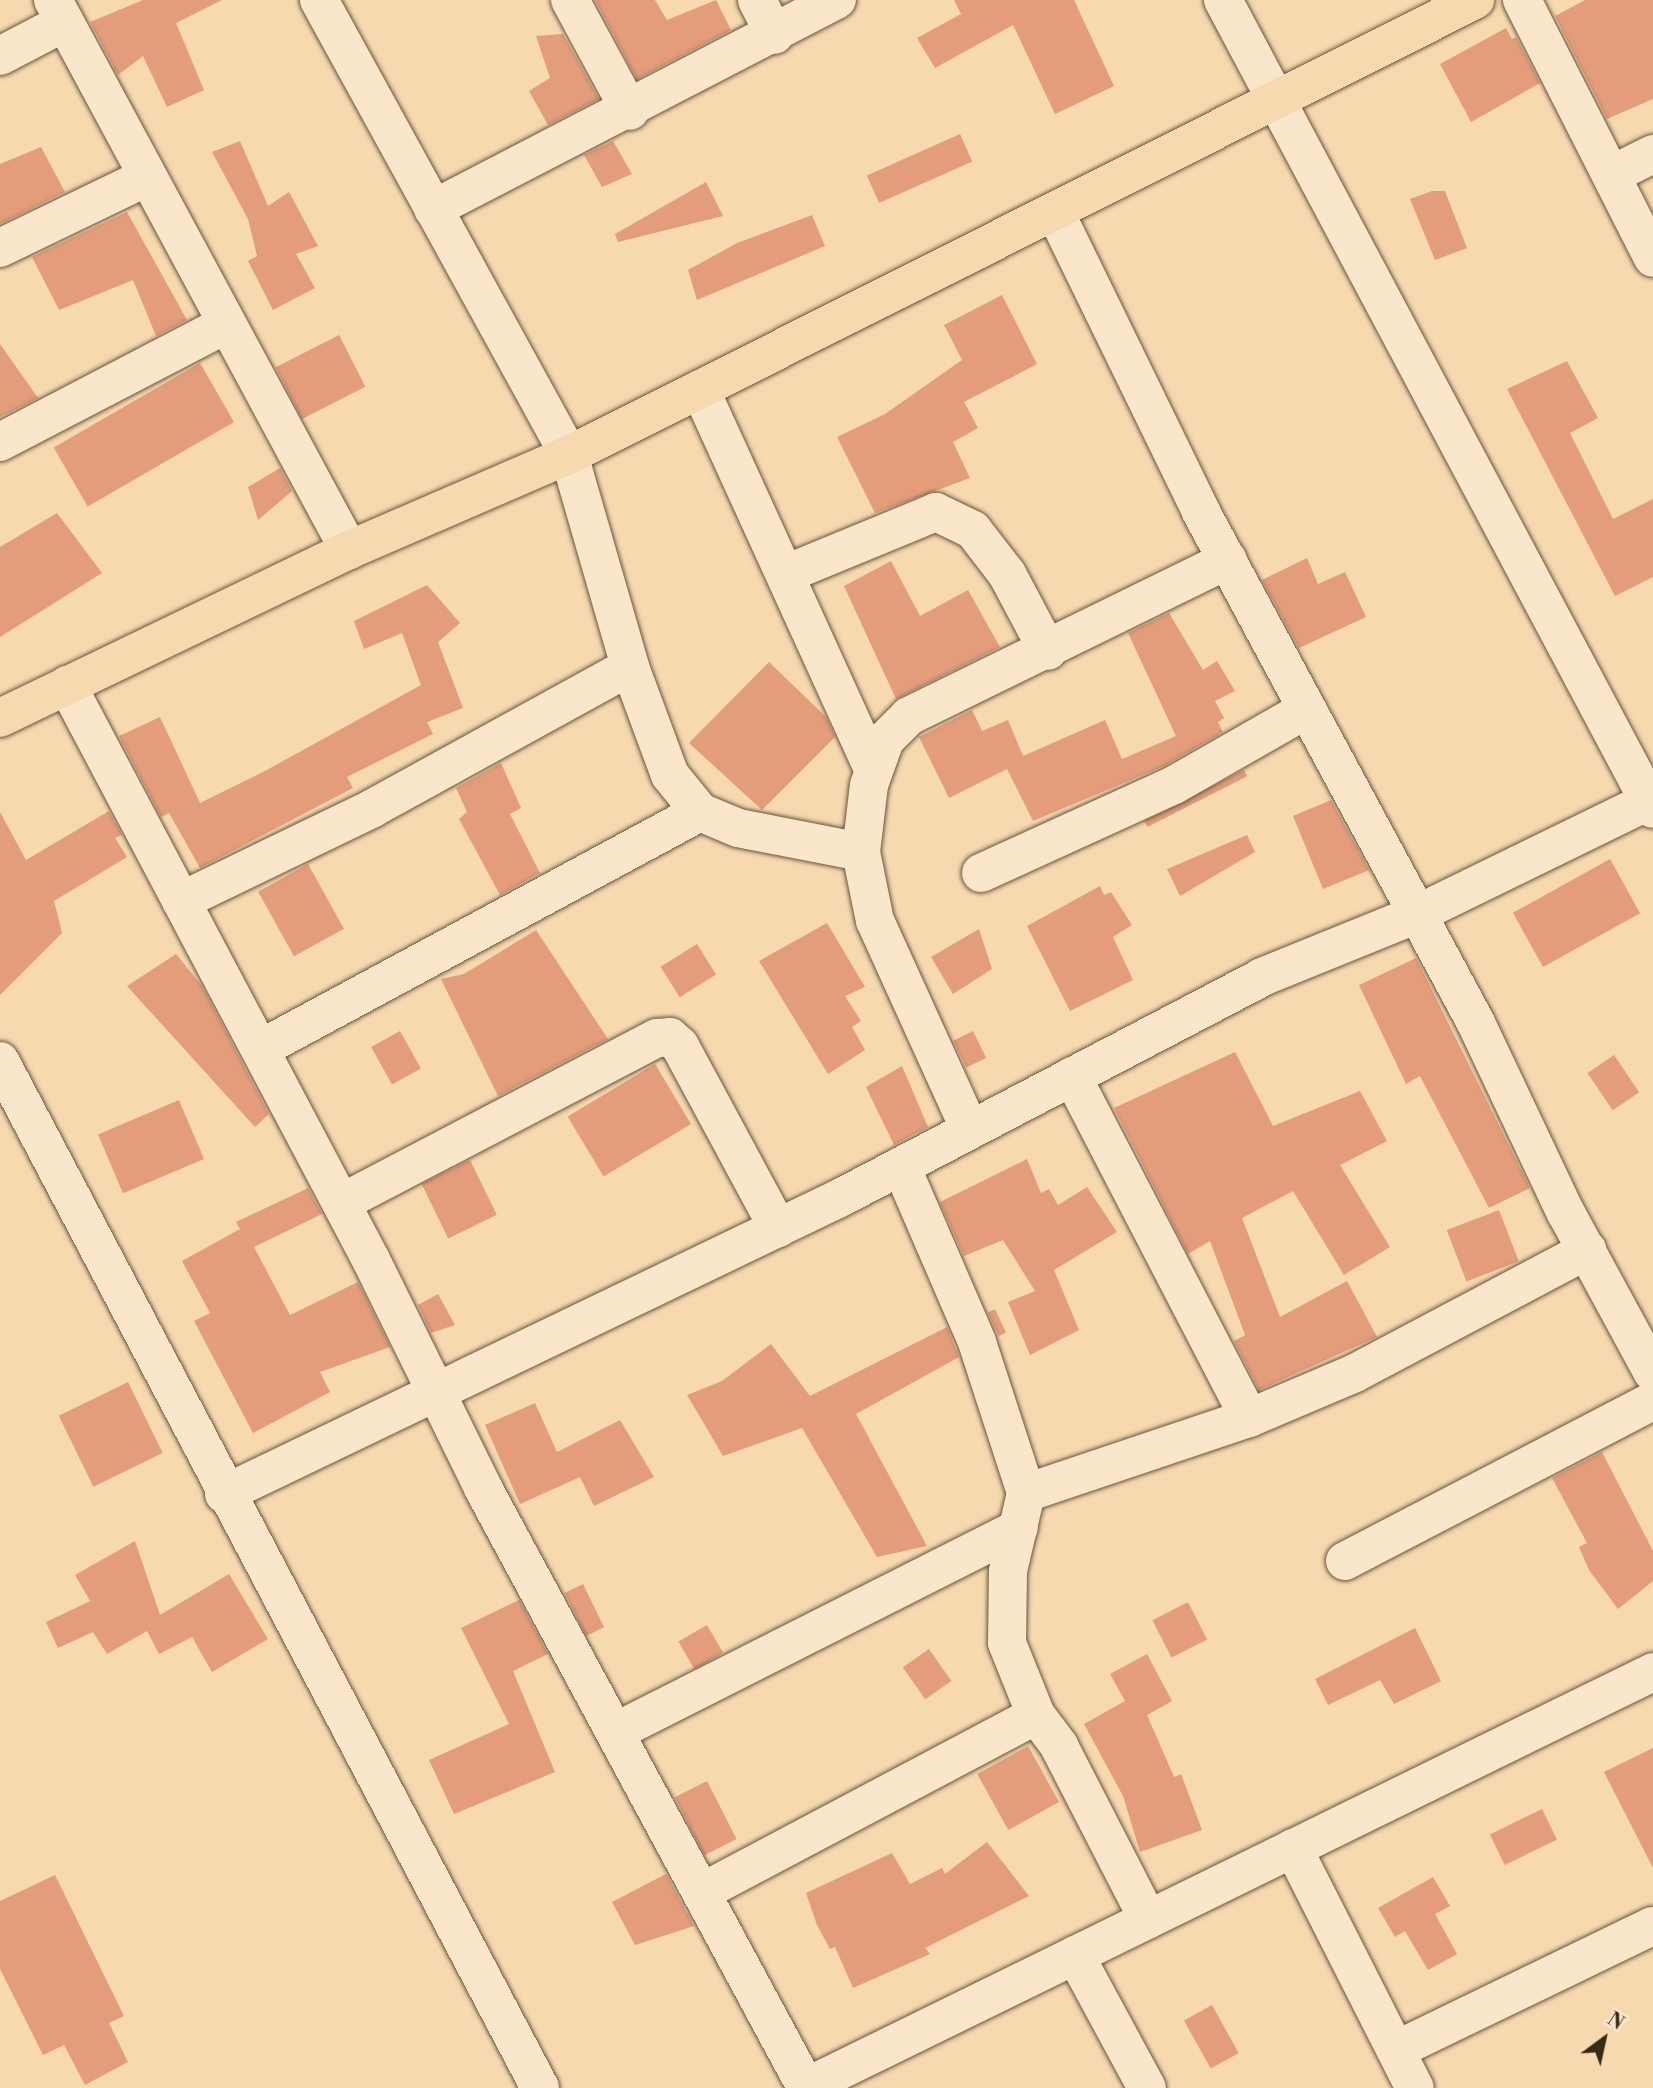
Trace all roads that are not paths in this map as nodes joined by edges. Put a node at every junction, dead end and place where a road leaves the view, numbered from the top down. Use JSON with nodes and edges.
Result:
{"nodes":[{"id":1,"x":319,"y":0,"type":"edge"},
{"id":2,"x":570,"y":0,"type":"edge"},
{"id":3,"x":757,"y":0,"type":"edge"},
{"id":4,"x":837,"y":0,"type":"edge"},
{"id":5,"x":1223,"y":0,"type":"edge"},
{"id":6,"x":1475,"y":0,"type":"edge"},
{"id":7,"x":1521,"y":0,"type":"edge"},
{"id":8,"x":59,"y":11,"type":"edge"},
{"id":9,"x":775,"y":35,"type":"junction"},
{"id":10,"x":0,"y":56,"type":"edge"},
{"id":11,"x":1276,"y":99,"type":"junction"},
{"id":12,"x":630,"y":111,"type":"junction"},
{"id":13,"x":1653,"y":154,"type":"edge"},
{"id":14,"x":1611,"y":176,"type":"junction"},
{"id":15,"x":147,"y":177,"type":"junction"},
{"id":16,"x":433,"y":209,"type":"junction"},
{"id":17,"x":1055,"y":212,"type":"junction"},
{"id":18,"x":0,"y":248,"type":"edge"},
{"id":19,"x":1653,"y":258,"type":"edge"},
{"id":20,"x":225,"y":325,"type":"junction"},
{"id":21,"x":700,"y":389,"type":"junction"},
{"id":22,"x":0,"y":442,"type":"edge"},
{"id":23,"x":569,"y":455,"type":"junction"},
{"id":24,"x":349,"y":550,"type":"junction"},
{"id":25,"x":1228,"y":560,"type":"junction"},
{"id":26,"x":788,"y":573,"type":"junction"},
{"id":27,"x":1048,"y":651,"type":"junction"},
{"id":28,"x":630,"y":667,"type":"junction"},
{"id":29,"x":67,"y":685,"type":"junction"},
{"id":30,"x":1307,"y":709,"type":"junction"},
{"id":31,"x":0,"y":718,"type":"edge"},
{"id":32,"x":874,"y":770,"type":"junction"},
{"id":33,"x":1652,"y":803,"type":"edge"},
{"id":34,"x":700,"y":812,"type":"junction"},
{"id":35,"x":861,"y":852,"type":"junction"},
{"id":36,"x":981,"y":873,"type":"dead end"},
{"id":37,"x":181,"y":901,"type":"junction"},
{"id":38,"x":1415,"y":915,"type":"junction"},
{"id":39,"x":260,"y":1049,"type":"junction"},
{"id":40,"x":0,"y":1061,"type":"edge"},
{"id":41,"x":1072,"y":1076,"type":"junction"},
{"id":42,"x":970,"y":1130,"type":"junction"},
{"id":43,"x":901,"y":1166,"type":"junction"},
{"id":44,"x":341,"y":1203,"type":"junction"},
{"id":45,"x":778,"y":1228,"type":"junction"},
{"id":46,"x":1587,"y":1250,"type":"junction"},
{"id":47,"x":1653,"y":1373,"type":"edge"},
{"id":48,"x":436,"y":1395,"type":"junction"},
{"id":49,"x":1653,"y":1401,"type":"edge"},
{"id":50,"x":1249,"y":1418,"type":"junction"},
{"id":51,"x":224,"y":1494,"type":"junction"},
{"id":52,"x":1022,"y":1510,"type":"junction"},
{"id":53,"x":1346,"y":1561,"type":"dead end"},
{"id":54,"x":1653,"y":1672,"type":"edge"},
{"id":55,"x":1036,"y":1715,"type":"junction"},
{"id":56,"x":617,"y":1731,"type":"junction"},
{"id":57,"x":1293,"y":1848,"type":"junction"},
{"id":58,"x":702,"y":1892,"type":"junction"},
{"id":59,"x":1148,"y":1919,"type":"junction"},
{"id":60,"x":1653,"y":1926,"type":"edge"},
{"id":61,"x":1074,"y":1955,"type":"junction"},
{"id":62,"x":1396,"y":2050,"type":"junction"},
{"id":63,"x":805,"y":2087,"type":"edge"},
{"id":64,"x":540,"y":2088,"type":"edge"},
{"id":65,"x":1147,"y":2088,"type":"edge"},
{"id":66,"x":1415,"y":2088,"type":"edge"}],
"edges":[{"from":1,"to":16,"type":"street"},
{"from":2,"to":12,"type":"street"},
{"from":3,"to":9,"type":"street"},
{"from":4,"to":9,"type":"street"},
{"from":5,"to":11,"type":"street"},
{"from":6,"to":11,"type":"main road"},
{"from":7,"to":14,"type":"street"},
{"from":8,"to":10,"type":"street"},
{"from":8,"to":15,"type":"street"},
{"from":9,"to":12,"type":"street"},
{"from":11,"to":17,"type":"main road"},
{"from":11,"to":33,"type":"street"},
{"from":12,"to":16,"type":"street"},
{"from":13,"to":14,"type":"street"},
{"from":14,"to":19,"type":"street"},
{"from":15,"to":18,"type":"street"},
{"from":15,"to":20,"type":"street"},
{"from":16,"to":23,"type":"street"},
{"from":17,"to":21,"type":"main road"},
{"from":17,"to":25,"type":"street"},
{"from":20,"to":22,"type":"street"},
{"from":20,"to":24,"type":"street"},
{"from":21,"to":23,"type":"main road"},
{"from":21,"to":26,"type":"street"},
{"from":23,"to":24,"type":"main road"},
{"from":23,"to":28,"type":"street"},
{"from":24,"to":29,"type":"main road"},
{"from":25,"to":27,"type":"street"},
{"from":25,"to":30,"type":"street"},
{"from":26,"to":27,"type":"street"},
{"from":26,"to":32,"type":"street"},
{"from":27,"to":32,"type":"street"},
{"from":28,"to":34,"type":"street"},
{"from":28,"to":37,"type":"street"},
{"from":29,"to":31,"type":"main road"},
{"from":29,"to":37,"type":"street"},
{"from":30,"to":36,"type":"street"},
{"from":30,"to":38,"type":"street"},
{"from":32,"to":35,"type":"street"},
{"from":33,"to":38,"type":"street"},
{"from":34,"to":35,"type":"street"},
{"from":34,"to":39,"type":"street"},
{"from":35,"to":42,"type":"street"},
{"from":37,"to":39,"type":"street"},
{"from":38,"to":41,"type":"street"},
{"from":38,"to":46,"type":"street"},
{"from":39,"to":44,"type":"street"},
{"from":40,"to":51,"type":"street"},
{"from":41,"to":42,"type":"street"},
{"from":41,"to":50,"type":"street"},
{"from":42,"to":43,"type":"street"},
{"from":43,"to":45,"type":"street"},
{"from":43,"to":52,"type":"street"},
{"from":44,"to":45,"type":"street"},
{"from":44,"to":48,"type":"street"},
{"from":45,"to":48,"type":"street"},
{"from":46,"to":47,"type":"street"},
{"from":46,"to":50,"type":"street"},
{"from":48,"to":51,"type":"street"},
{"from":48,"to":56,"type":"street"},
{"from":49,"to":53,"type":"street"},
{"from":50,"to":52,"type":"street"},
{"from":51,"to":64,"type":"street"},
{"from":52,"to":55,"type":"street"},
{"from":52,"to":56,"type":"street"},
{"from":54,"to":57,"type":"street"},
{"from":55,"to":58,"type":"street"},
{"from":55,"to":59,"type":"street"},
{"from":56,"to":58,"type":"street"},
{"from":57,"to":59,"type":"street"},
{"from":57,"to":62,"type":"street"},
{"from":58,"to":63,"type":"street"},
{"from":59,"to":61,"type":"street"},
{"from":60,"to":62,"type":"street"},
{"from":61,"to":63,"type":"street"},
{"from":61,"to":65,"type":"street"},
{"from":62,"to":66,"type":"street"}]}
